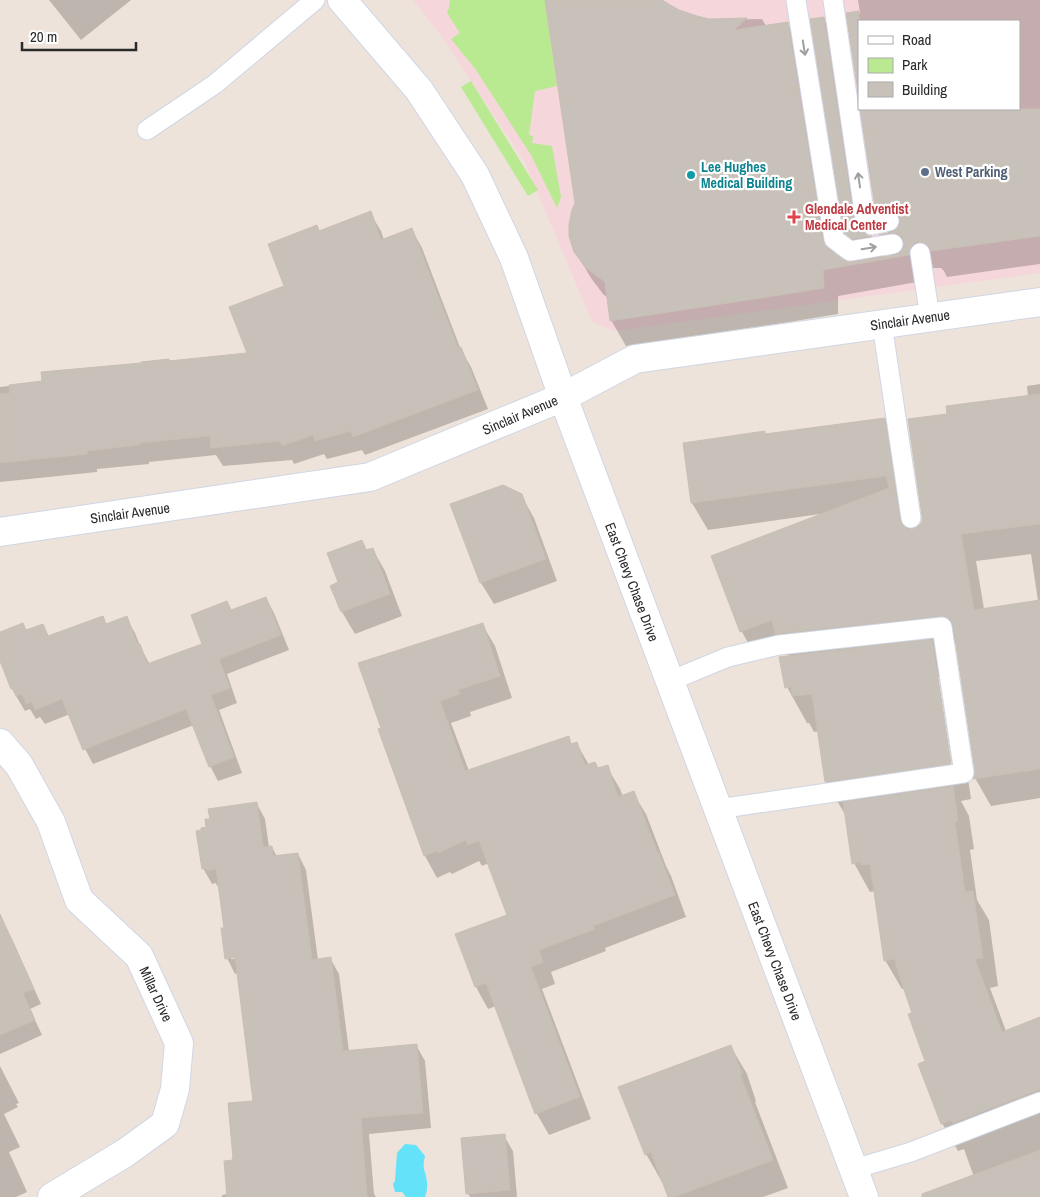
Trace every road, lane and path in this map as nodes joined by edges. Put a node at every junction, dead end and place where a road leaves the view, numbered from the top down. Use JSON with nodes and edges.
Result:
{"nodes":[{"id":1,"x":316,"y":0,"type":"edge"},
{"id":2,"x":796,"y":0,"type":"edge"},
{"id":3,"x":833,"y":0,"type":"edge"},
{"id":4,"x":351,"y":3,"type":"edge"},
{"id":5,"x":147,"y":130,"type":"dead end"},
{"id":6,"x":890,"y":221,"type":"dead end"},
{"id":7,"x":893,"y":244,"type":"dead end"},
{"id":8,"x":920,"y":253,"type":"dead end"},
{"id":9,"x":1040,"y":302,"type":"edge"},
{"id":10,"x":930,"y":317,"type":"junction"},
{"id":11,"x":882,"y":324,"type":"junction"},
{"id":12,"x":563,"y":397,"type":"junction"},
{"id":13,"x":911,"y":518,"type":"dead end"},
{"id":14,"x":0,"y":532,"type":"edge"},
{"id":15,"x":670,"y":680,"type":"junction"},
{"id":16,"x":0,"y":743,"type":"edge"},
{"id":17,"x":718,"y":809,"type":"junction"},
{"id":18,"x":1040,"y":1102,"type":"edge"},
{"id":19,"x":854,"y":1169,"type":"junction"},
{"id":20,"x":52,"y":1197,"type":"edge"},
{"id":21,"x":864,"y":1197,"type":"edge"}],
"edges":[{"from":1,"to":5,"type":"lane"},
{"from":2,"to":7,"type":"lane","one_way":true},
{"from":6,"to":3,"type":"lane","one_way":true},
{"from":4,"to":12,"type":"street","name":"East Chevy Chase Drive"},
{"from":8,"to":10,"type":"lane"},
{"from":9,"to":10,"type":"street","name":"Sinclair Avenue"},
{"from":10,"to":11,"type":"street","name":"Sinclair Avenue"},
{"from":11,"to":12,"type":"street","name":"Sinclair Avenue"},
{"from":11,"to":13,"type":"lane"},
{"from":12,"to":14,"type":"street","name":"Sinclair Avenue"},
{"from":12,"to":15,"type":"street","name":"East Chevy Chase Drive"},
{"from":15,"to":17,"type":"street","name":"East Chevy Chase Drive"},
{"from":15,"to":17,"type":"lane"},
{"from":16,"to":20,"type":"street","name":"Millar Drive"},
{"from":17,"to":19,"type":"street","name":"East Chevy Chase Drive"},
{"from":18,"to":19,"type":"lane"},
{"from":19,"to":21,"type":"street","name":"East Chevy Chase Drive"}]}
